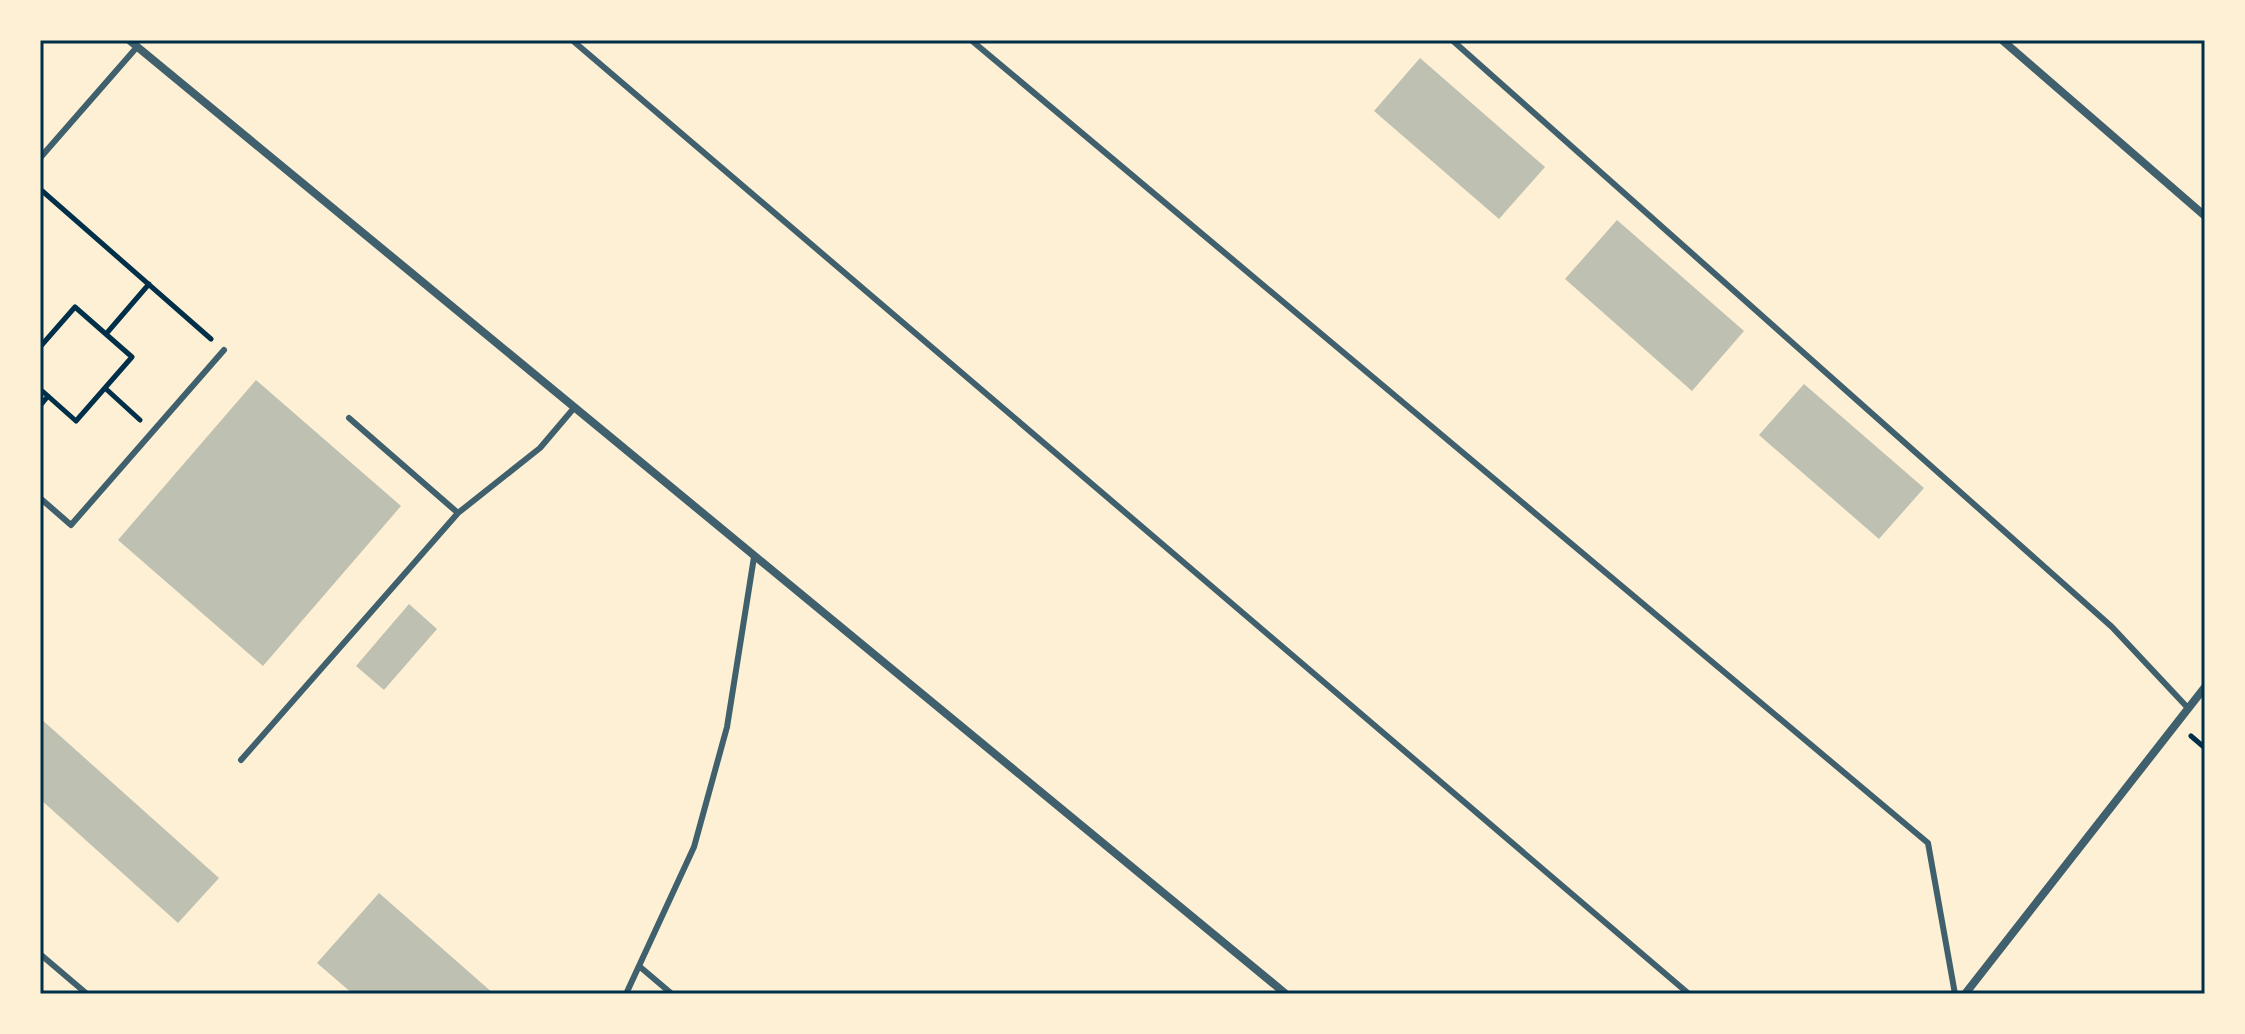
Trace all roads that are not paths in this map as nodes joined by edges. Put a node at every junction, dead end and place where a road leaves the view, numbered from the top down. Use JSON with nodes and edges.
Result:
{"nodes":[{"id":1,"x":129,"y":40,"type":"edge"},
{"id":2,"x":572,"y":40,"type":"edge"},
{"id":3,"x":971,"y":40,"type":"edge"},
{"id":4,"x":1452,"y":40,"type":"edge"},
{"id":5,"x":2002,"y":40,"type":"edge"},
{"id":6,"x":137,"y":47,"type":"junction"},
{"id":7,"x":40,"y":158,"type":"edge"},
{"id":8,"x":2205,"y":216,"type":"edge"},
{"id":9,"x":224,"y":350,"type":"road end"},
{"id":10,"x":574,"y":408,"type":"junction"},
{"id":11,"x":349,"y":418,"type":"dead end"},
{"id":12,"x":40,"y":498,"type":"edge"},
{"id":13,"x":458,"y":513,"type":"junction"},
{"id":14,"x":754,"y":557,"type":"junction"},
{"id":15,"x":2205,"y":687,"type":"edge"},
{"id":16,"x":2187,"y":707,"type":"junction"},
{"id":17,"x":241,"y":760,"type":"dead end"},
{"id":18,"x":40,"y":954,"type":"edge"},
{"id":19,"x":639,"y":966,"type":"junction"},
{"id":20,"x":87,"y":994,"type":"edge"},
{"id":21,"x":626,"y":994,"type":"edge"},
{"id":22,"x":672,"y":994,"type":"edge"},
{"id":23,"x":1286,"y":994,"type":"edge"},
{"id":24,"x":1689,"y":994,"type":"edge"},
{"id":25,"x":1955,"y":994,"type":"edge"},
{"id":26,"x":1965,"y":994,"type":"edge"}],
"edges":[{"from":1,"to":6,"type":"street"},
{"from":2,"to":24,"type":"lane"},
{"from":3,"to":25,"type":"lane"},
{"from":4,"to":16,"type":"lane"},
{"from":5,"to":8,"type":"street"},
{"from":6,"to":7,"type":"lane"},
{"from":6,"to":10,"type":"street"},
{"from":9,"to":12,"type":"lane"},
{"from":10,"to":13,"type":"lane"},
{"from":10,"to":14,"type":"street"},
{"from":11,"to":13,"type":"lane"},
{"from":13,"to":17,"type":"lane"},
{"from":14,"to":19,"type":"lane"},
{"from":14,"to":23,"type":"street"},
{"from":15,"to":16,"type":"street"},
{"from":16,"to":26,"type":"street"},
{"from":18,"to":20,"type":"lane"},
{"from":19,"to":21,"type":"lane"},
{"from":19,"to":22,"type":"lane"}]}
